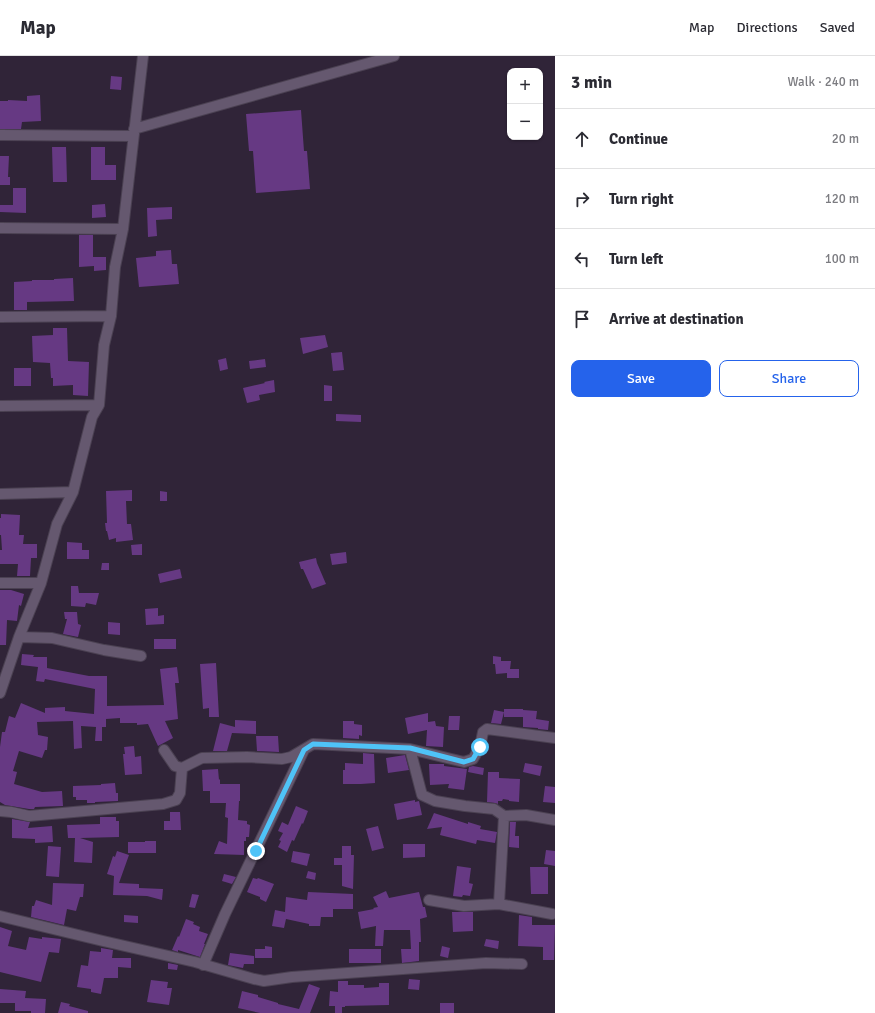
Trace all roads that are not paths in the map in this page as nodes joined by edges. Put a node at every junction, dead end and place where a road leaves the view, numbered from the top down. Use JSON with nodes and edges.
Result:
{"nodes":[{"id":1,"x":143,"y":56,"type":"edge"},
{"id":2,"x":394,"y":56,"type":"edge"},
{"id":3,"x":133,"y":132,"type":"junction"},
{"id":4,"x":0,"y":136,"type":"edge"},
{"id":5,"x":0,"y":228,"type":"edge"},
{"id":6,"x":123,"y":229,"type":"junction"},
{"id":7,"x":0,"y":316,"type":"edge"},
{"id":8,"x":111,"y":316,"type":"junction"},
{"id":9,"x":99,"y":405,"type":"junction"},
{"id":10,"x":0,"y":406,"type":"edge"},
{"id":11,"x":73,"y":492,"type":"junction"},
{"id":12,"x":0,"y":494,"type":"edge"},
{"id":13,"x":0,"y":583,"type":"edge"},
{"id":14,"x":41,"y":584,"type":"junction"},
{"id":15,"x":19,"y":636,"type":"junction"},
{"id":16,"x":141,"y":656,"type":"dead end"},
{"id":17,"x":0,"y":693,"type":"edge"},
{"id":18,"x":555,"y":738,"type":"edge"},
{"id":19,"x":410,"y":748,"type":"junction"},
{"id":20,"x":164,"y":750,"type":"dead end"},
{"id":21,"x":304,"y":750,"type":"junction"},
{"id":22,"x":182,"y":768,"type":"junction"},
{"id":23,"x":0,"y":811,"type":"edge"},
{"id":24,"x":504,"y":816,"type":"junction"},
{"id":25,"x":555,"y":820,"type":"edge"},
{"id":26,"x":429,"y":900,"type":"dead end"},
{"id":27,"x":499,"y":904,"type":"junction"},
{"id":28,"x":552,"y":914,"type":"dead end"},
{"id":29,"x":0,"y":916,"type":"edge"},
{"id":30,"x":522,"y":964,"type":"dead end"},
{"id":31,"x":203,"y":965,"type":"junction"}],
"edges":[{"from":1,"to":3,"type":"street"},
{"from":2,"to":3,"type":"street"},
{"from":3,"to":4,"type":"street"},
{"from":3,"to":6,"type":"street"},
{"from":5,"to":6,"type":"street"},
{"from":6,"to":8,"type":"street"},
{"from":7,"to":8,"type":"street"},
{"from":8,"to":9,"type":"street"},
{"from":9,"to":10,"type":"street"},
{"from":9,"to":11,"type":"street"},
{"from":11,"to":12,"type":"street"},
{"from":11,"to":14,"type":"street"},
{"from":13,"to":14,"type":"street"},
{"from":14,"to":15,"type":"street"},
{"from":15,"to":16,"type":"street"},
{"from":15,"to":17,"type":"street"},
{"from":18,"to":19,"type":"street"},
{"from":19,"to":21,"type":"street"},
{"from":19,"to":24,"type":"street"},
{"from":20,"to":22,"type":"street"},
{"from":21,"to":22,"type":"street"},
{"from":21,"to":31,"type":"street"},
{"from":22,"to":23,"type":"street"},
{"from":24,"to":25,"type":"street"},
{"from":24,"to":27,"type":"street"},
{"from":26,"to":27,"type":"street"},
{"from":27,"to":28,"type":"street"},
{"from":29,"to":31,"type":"street"},
{"from":30,"to":31,"type":"street"}]}
